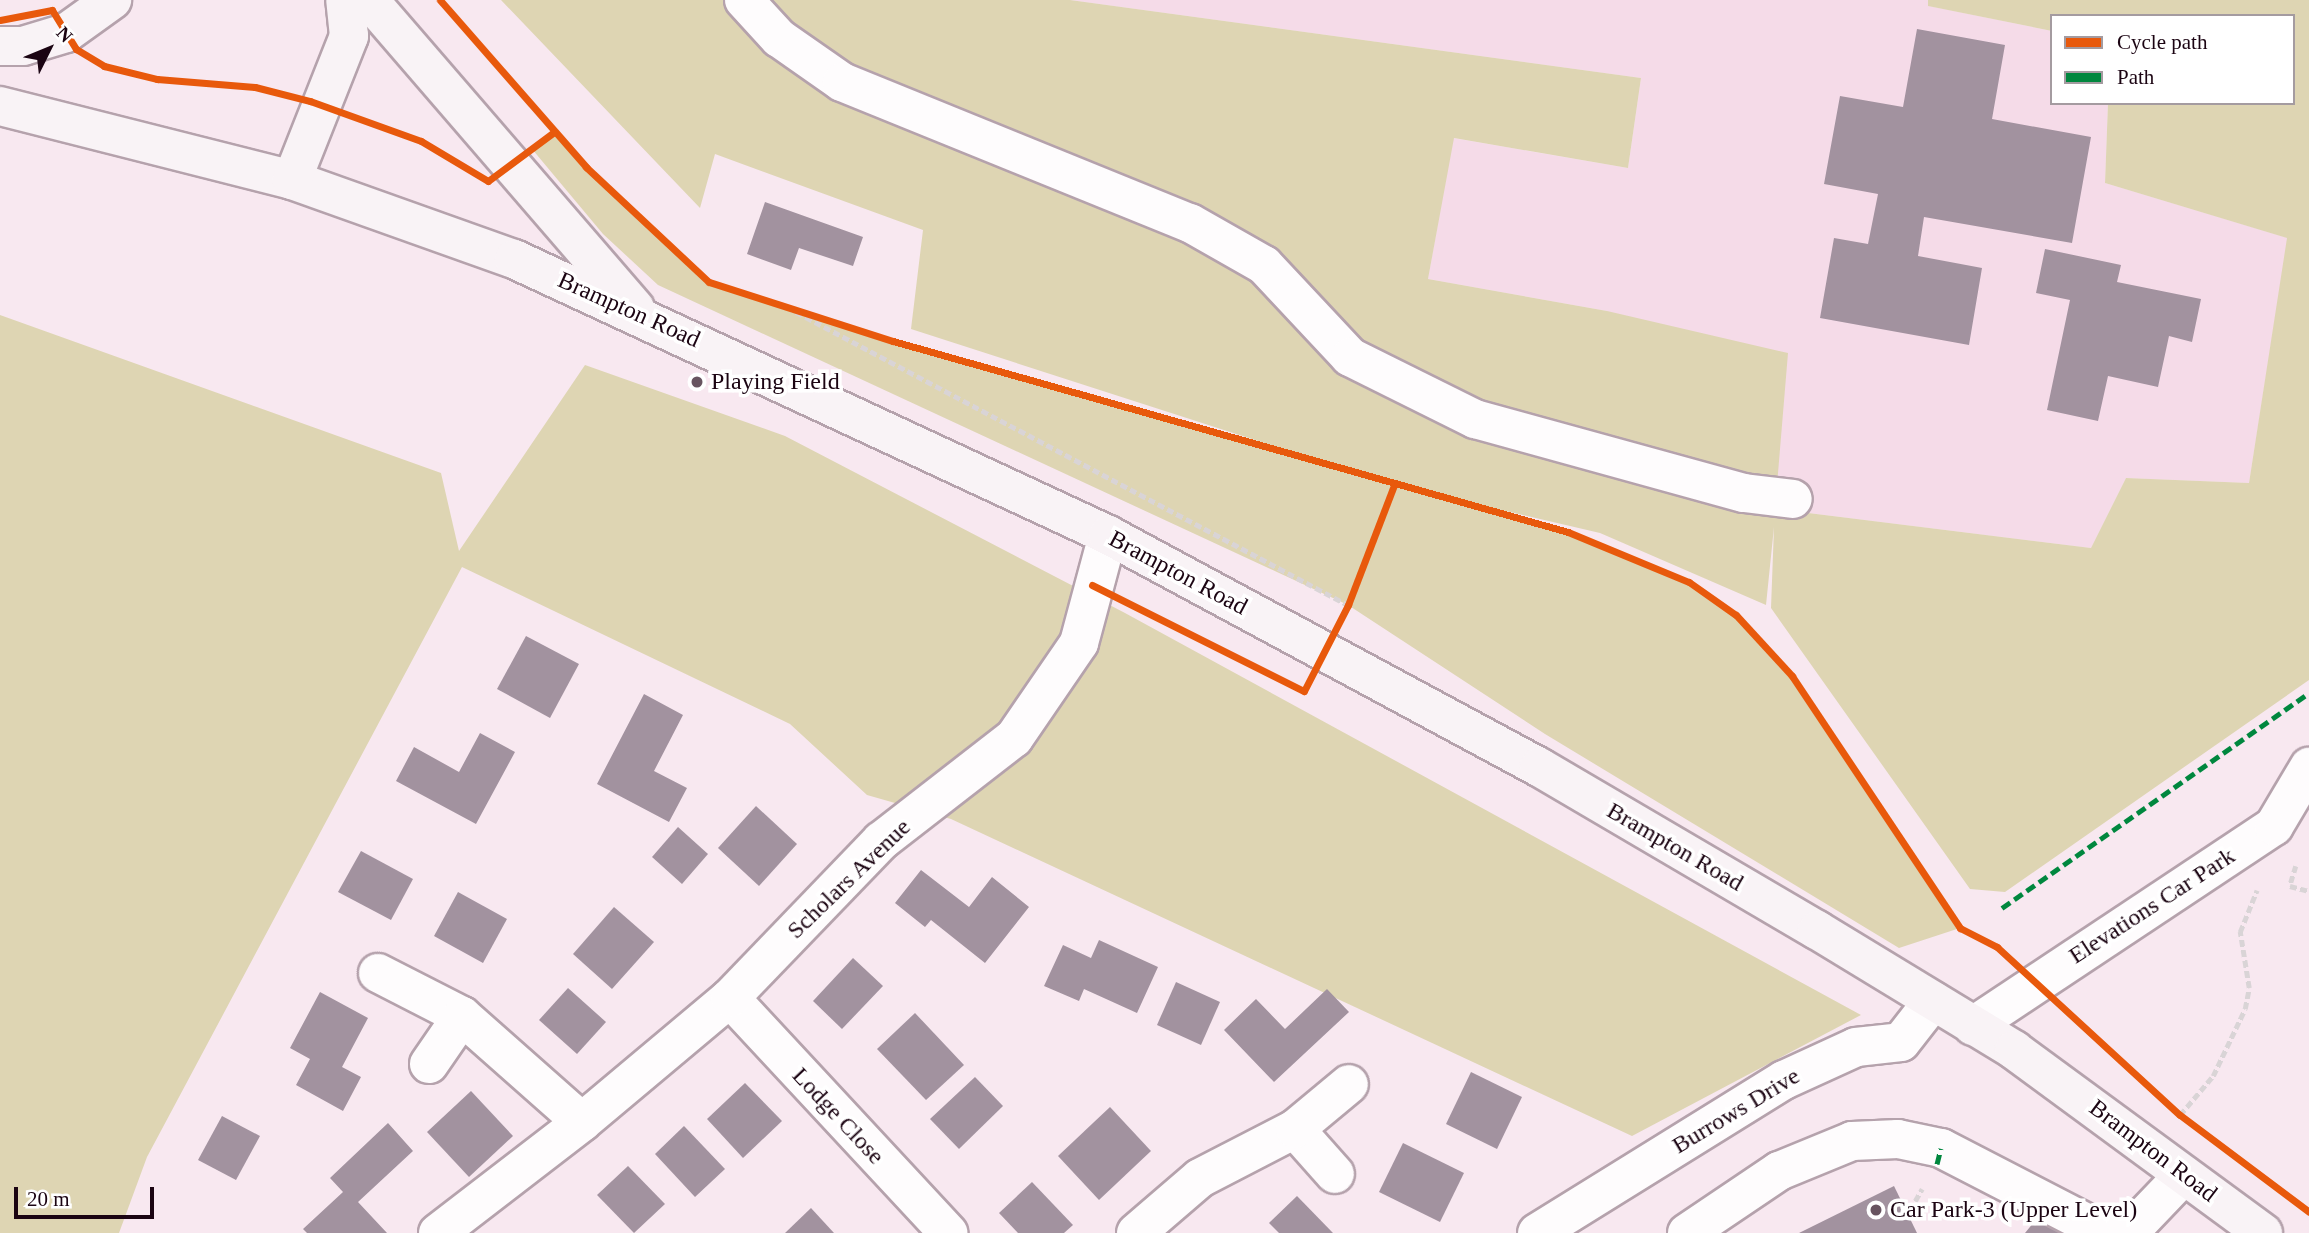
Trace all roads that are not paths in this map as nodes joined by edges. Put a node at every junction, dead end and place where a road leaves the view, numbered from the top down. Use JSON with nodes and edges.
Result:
{"nodes":[{"id":1,"x":112,"y":0,"type":"edge"},
{"id":2,"x":345,"y":0,"type":"edge"},
{"id":3,"x":369,"y":0,"type":"edge"},
{"id":4,"x":744,"y":0,"type":"edge"},
{"id":5,"x":0,"y":46,"type":"edge"},
{"id":6,"x":0,"y":106,"type":"edge"},
{"id":7,"x":292,"y":180,"type":"junction"},
{"id":8,"x":639,"y":314,"type":"junction"},
{"id":9,"x":1793,"y":499,"type":"dead end"},
{"id":10,"x":1108,"y":535,"type":"junction"},
{"id":11,"x":2309,"y":767,"type":"edge"},
{"id":12,"x":378,"y":973,"type":"dead end"},
{"id":13,"x":730,"y":998,"type":"junction"},
{"id":14,"x":1933,"y":1001,"type":"junction"},
{"id":15,"x":462,"y":1016,"type":"junction"},
{"id":16,"x":1973,"y":1026,"type":"junction"},
{"id":17,"x":429,"y":1063,"type":"dead end"},
{"id":18,"x":1349,"y":1084,"type":"dead end"},
{"id":19,"x":582,"y":1122,"type":"junction"},
{"id":20,"x":1295,"y":1129,"type":"junction"},
{"id":21,"x":1335,"y":1174,"type":"dead end"},
{"id":22,"x":2184,"y":1175,"type":"junction"},
{"id":23,"x":2081,"y":1228,"type":"edge"},
{"id":24,"x":2260,"y":1231,"type":"edge"},
{"id":25,"x":438,"y":1233,"type":"edge"},
{"id":26,"x":948,"y":1233,"type":"edge"},
{"id":27,"x":1136,"y":1233,"type":"edge"},
{"id":28,"x":1537,"y":1233,"type":"edge"},
{"id":29,"x":1686,"y":1233,"type":"edge"}],
"edges":[{"from":1,"to":5,"type":"main road"},
{"from":2,"to":7,"type":"main road"},
{"from":3,"to":8,"type":"main road"},
{"from":4,"to":9,"type":"street"},
{"from":6,"to":7,"type":"main road","name":"Brampton Road"},
{"from":7,"to":8,"type":"main road","name":"Brampton Road"},
{"from":8,"to":10,"type":"main road","name":"Brampton Road"},
{"from":10,"to":13,"type":"street","name":"Scholars Avenue"},
{"from":10,"to":14,"type":"main road","name":"Brampton Road"},
{"from":11,"to":16,"type":"street","name":"Elevations Car Park"},
{"from":12,"to":15,"type":"street"},
{"from":13,"to":19,"type":"street","name":"Scholars Avenue"},
{"from":13,"to":26,"type":"street","name":"Lodge Close"},
{"from":14,"to":16,"type":"main road","name":"Brampton Road"},
{"from":14,"to":28,"type":"street","name":"Burrows Drive"},
{"from":15,"to":17,"type":"street"},
{"from":15,"to":19,"type":"street"},
{"from":16,"to":22,"type":"main road","name":"Brampton Road"},
{"from":18,"to":20,"type":"street"},
{"from":19,"to":25,"type":"street","name":"Scholars Avenue"},
{"from":20,"to":21,"type":"street"},
{"from":20,"to":27,"type":"street"},
{"from":22,"to":23,"type":"street"},
{"from":22,"to":24,"type":"main road","name":"Brampton Road"},
{"from":23,"to":29,"type":"street"}]}
